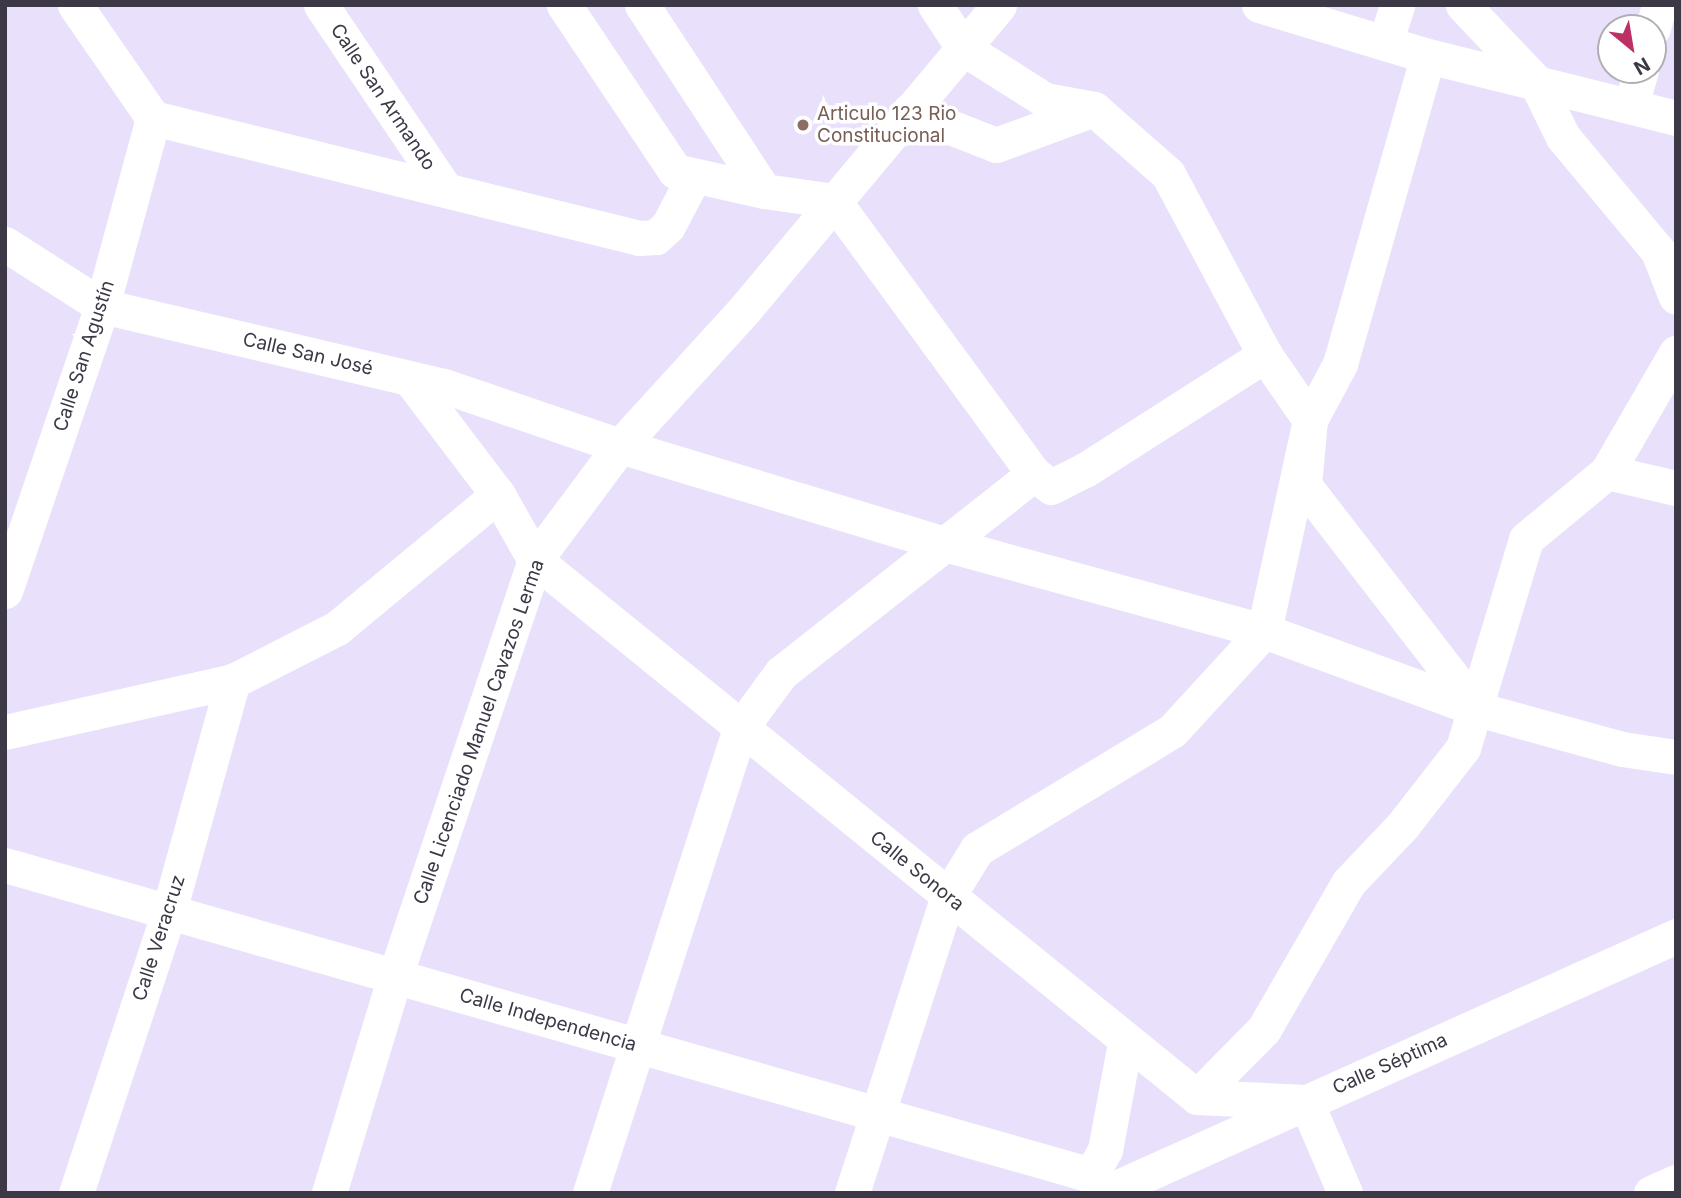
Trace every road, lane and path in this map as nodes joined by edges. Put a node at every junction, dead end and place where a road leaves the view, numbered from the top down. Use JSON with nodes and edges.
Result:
{"nodes":[{"id":1,"x":75,"y":5,"type":"edge"},
{"id":2,"x":321,"y":5,"type":"edge"},
{"id":3,"x":564,"y":5,"type":"edge"},
{"id":4,"x":642,"y":5,"type":"edge"},
{"id":5,"x":934,"y":5,"type":"edge"},
{"id":6,"x":999,"y":5,"type":"edge"},
{"id":7,"x":1259,"y":5,"type":"edge"},
{"id":8,"x":1397,"y":5,"type":"edge"},
{"id":9,"x":1463,"y":5,"type":"edge"},
{"id":10,"x":1385,"y":43,"type":"junction"},
{"id":11,"x":963,"y":48,"type":"junction"},
{"id":12,"x":1428,"y":56,"type":"junction"},
{"id":13,"x":1536,"y":82,"type":"junction"},
{"id":14,"x":1637,"y":84,"type":"edge"},
{"id":15,"x":1631,"y":105,"type":"junction"},
{"id":16,"x":1094,"y":109,"type":"junction"},
{"id":17,"x":909,"y":111,"type":"junction"},
{"id":18,"x":153,"y":118,"type":"junction"},
{"id":19,"x":1676,"y":118,"type":"edge"},
{"id":20,"x":693,"y":178,"type":"junction"},
{"id":21,"x":445,"y":189,"type":"junction"},
{"id":22,"x":764,"y":191,"type":"junction"},
{"id":23,"x":834,"y":201,"type":"junction"},
{"id":24,"x":5,"y":244,"type":"edge"},
{"id":25,"x":1676,"y":297,"type":"edge"},
{"id":26,"x":102,"y":306,"type":"junction"},
{"id":27,"x":1676,"y":353,"type":"edge"},
{"id":28,"x":1265,"y":355,"type":"junction"},
{"id":29,"x":410,"y":379,"type":"junction"},
{"id":30,"x":1310,"y":419,"type":"junction"},
{"id":31,"x":620,"y":446,"type":"junction"},
{"id":32,"x":1607,"y":472,"type":"junction"},
{"id":33,"x":1034,"y":474,"type":"junction"},
{"id":34,"x":1676,"y":488,"type":"edge"},
{"id":35,"x":498,"y":495,"type":"junction"},
{"id":36,"x":945,"y":544,"type":"junction"},
{"id":37,"x":535,"y":560,"type":"junction"},
{"id":38,"x":5,"y":591,"type":"edge"},
{"id":39,"x":1264,"y":631,"type":"junction"},
{"id":40,"x":233,"y":681,"type":"junction"},
{"id":41,"x":1477,"y":709,"type":"junction"},
{"id":42,"x":740,"y":729,"type":"junction"},
{"id":43,"x":5,"y":732,"type":"edge"},
{"id":44,"x":1676,"y":757,"type":"edge"},
{"id":45,"x":5,"y":865,"type":"edge"},
{"id":46,"x":948,"y":896,"type":"junction"},
{"id":47,"x":169,"y":911,"type":"junction"},
{"id":48,"x":1676,"y":936,"type":"edge"},
{"id":49,"x":395,"y":976,"type":"junction"},
{"id":50,"x":1125,"y":1043,"type":"junction"},
{"id":51,"x":638,"y":1045,"type":"junction"},
{"id":52,"x":1197,"y":1097,"type":"junction"},
{"id":53,"x":1306,"y":1102,"type":"junction"},
{"id":54,"x":878,"y":1114,"type":"junction"},
{"id":55,"x":1676,"y":1182,"type":"edge"},
{"id":56,"x":1099,"y":1187,"type":"edge"},
{"id":57,"x":76,"y":1193,"type":"edge"},
{"id":58,"x":329,"y":1193,"type":"edge"},
{"id":59,"x":590,"y":1193,"type":"edge"},
{"id":60,"x":852,"y":1193,"type":"edge"},
{"id":61,"x":1345,"y":1193,"type":"edge"},
{"id":62,"x":1651,"y":1193,"type":"edge"}],
"edges":[{"from":1,"to":18,"type":"street"},
{"from":2,"to":21,"type":"street","name":"Calle San Armando"},
{"from":3,"to":20,"type":"street"},
{"from":4,"to":22,"type":"street"},
{"from":5,"to":11,"type":"street"},
{"from":6,"to":11,"type":"street","name":"Calle Licenciado Manuel Cavazos Lerma"},
{"from":7,"to":10,"type":"street"},
{"from":8,"to":10,"type":"street"},
{"from":9,"to":13,"type":"street"},
{"from":10,"to":12,"type":"street"},
{"from":11,"to":16,"type":"street"},
{"from":11,"to":17,"type":"street","name":"Calle Licenciado Manuel Cavazos Lerma"},
{"from":12,"to":13,"type":"street"},
{"from":12,"to":30,"type":"street"},
{"from":13,"to":15,"type":"street"},
{"from":13,"to":25,"type":"street"},
{"from":14,"to":15,"type":"street"},
{"from":15,"to":19,"type":"street"},
{"from":16,"to":17,"type":"street"},
{"from":16,"to":28,"type":"street"},
{"from":17,"to":23,"type":"street","name":"Calle Licenciado Manuel Cavazos Lerma"},
{"from":18,"to":21,"type":"street"},
{"from":18,"to":26,"type":"street","name":"Calle San Agustín"},
{"from":20,"to":21,"type":"street"},
{"from":20,"to":22,"type":"street"},
{"from":22,"to":23,"type":"street"},
{"from":23,"to":31,"type":"street","name":"Calle Licenciado Manuel Cavazos Lerma"},
{"from":23,"to":33,"type":"street"},
{"from":24,"to":26,"type":"street","name":"Calle San José"},
{"from":26,"to":29,"type":"street","name":"Calle San José"},
{"from":26,"to":38,"type":"street","name":"Calle San Agustín"},
{"from":27,"to":32,"type":"street"},
{"from":28,"to":30,"type":"street"},
{"from":28,"to":33,"type":"street"},
{"from":29,"to":31,"type":"street","name":"Calle San José"},
{"from":29,"to":35,"type":"street","name":"Calle Sonora"},
{"from":30,"to":39,"type":"street"},
{"from":30,"to":41,"type":"street"},
{"from":31,"to":36,"type":"street","name":"Calle San José"},
{"from":31,"to":37,"type":"street","name":"Calle Licenciado Manuel Cavazos Lerma"},
{"from":32,"to":34,"type":"street"},
{"from":32,"to":41,"type":"street"},
{"from":33,"to":36,"type":"street"},
{"from":35,"to":37,"type":"street","name":"Calle Sonora"},
{"from":35,"to":40,"type":"street"},
{"from":36,"to":39,"type":"street","name":"Calle San José"},
{"from":36,"to":42,"type":"street"},
{"from":37,"to":42,"type":"street","name":"Calle Sonora"},
{"from":37,"to":49,"type":"street","name":"Calle Licenciado Manuel Cavazos Lerma"},
{"from":39,"to":41,"type":"street","name":"Calle San José"},
{"from":39,"to":46,"type":"street"},
{"from":40,"to":43,"type":"street"},
{"from":40,"to":47,"type":"street","name":"Calle Veracruz"},
{"from":41,"to":44,"type":"street","name":"Calle San José"},
{"from":41,"to":52,"type":"street"},
{"from":42,"to":46,"type":"street","name":"Calle Sonora"},
{"from":42,"to":51,"type":"street"},
{"from":45,"to":47,"type":"street","name":"Calle Independencia"},
{"from":46,"to":50,"type":"street","name":"Calle Sonora"},
{"from":46,"to":54,"type":"street"},
{"from":47,"to":49,"type":"street","name":"Calle Independencia"},
{"from":47,"to":57,"type":"street","name":"Calle Veracruz"},
{"from":48,"to":53,"type":"street","name":"Calle Séptima"},
{"from":49,"to":51,"type":"street","name":"Calle Independencia"},
{"from":49,"to":58,"type":"street","name":"Calle Licenciado Manuel Cavazos Lerma"},
{"from":50,"to":52,"type":"street","name":"Calle Sonora"},
{"from":50,"to":56,"type":"street"},
{"from":51,"to":54,"type":"street","name":"Calle Independencia"},
{"from":51,"to":59,"type":"street"},
{"from":52,"to":53,"type":"street"},
{"from":53,"to":56,"type":"street","name":"Calle Séptima"},
{"from":53,"to":61,"type":"street"},
{"from":54,"to":56,"type":"street","name":"Calle Independencia"},
{"from":54,"to":60,"type":"street"},
{"from":55,"to":62,"type":"street"}]}
